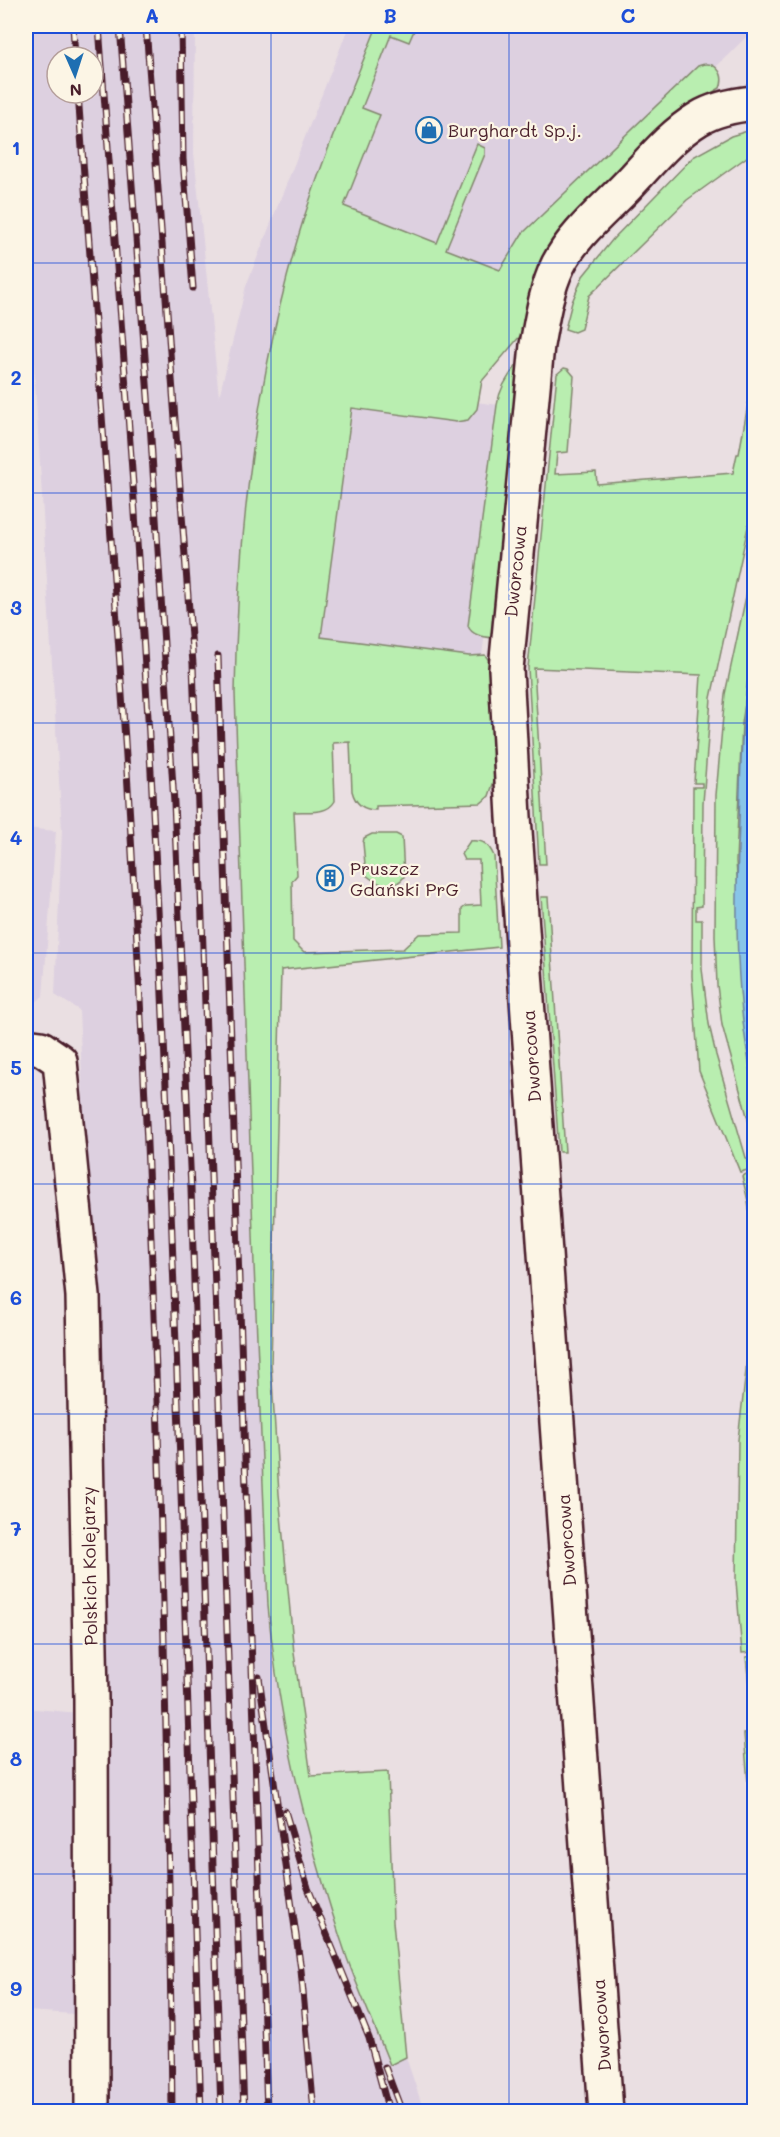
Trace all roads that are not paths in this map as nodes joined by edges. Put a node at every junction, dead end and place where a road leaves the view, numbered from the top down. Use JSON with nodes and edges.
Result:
{"nodes":[{"id":1,"x":754,"y":103,"type":"edge"},
{"id":2,"x":26,"y":1046,"type":"edge"},
{"id":3,"x":92,"y":2112,"type":"edge"},
{"id":4,"x":606,"y":2112,"type":"edge"}],
"edges":[{"from":1,"to":4,"type":"street","name":"Dworcowa"},
{"from":2,"to":3,"type":"street","name":"Polskich Kolejarzy"}]}
